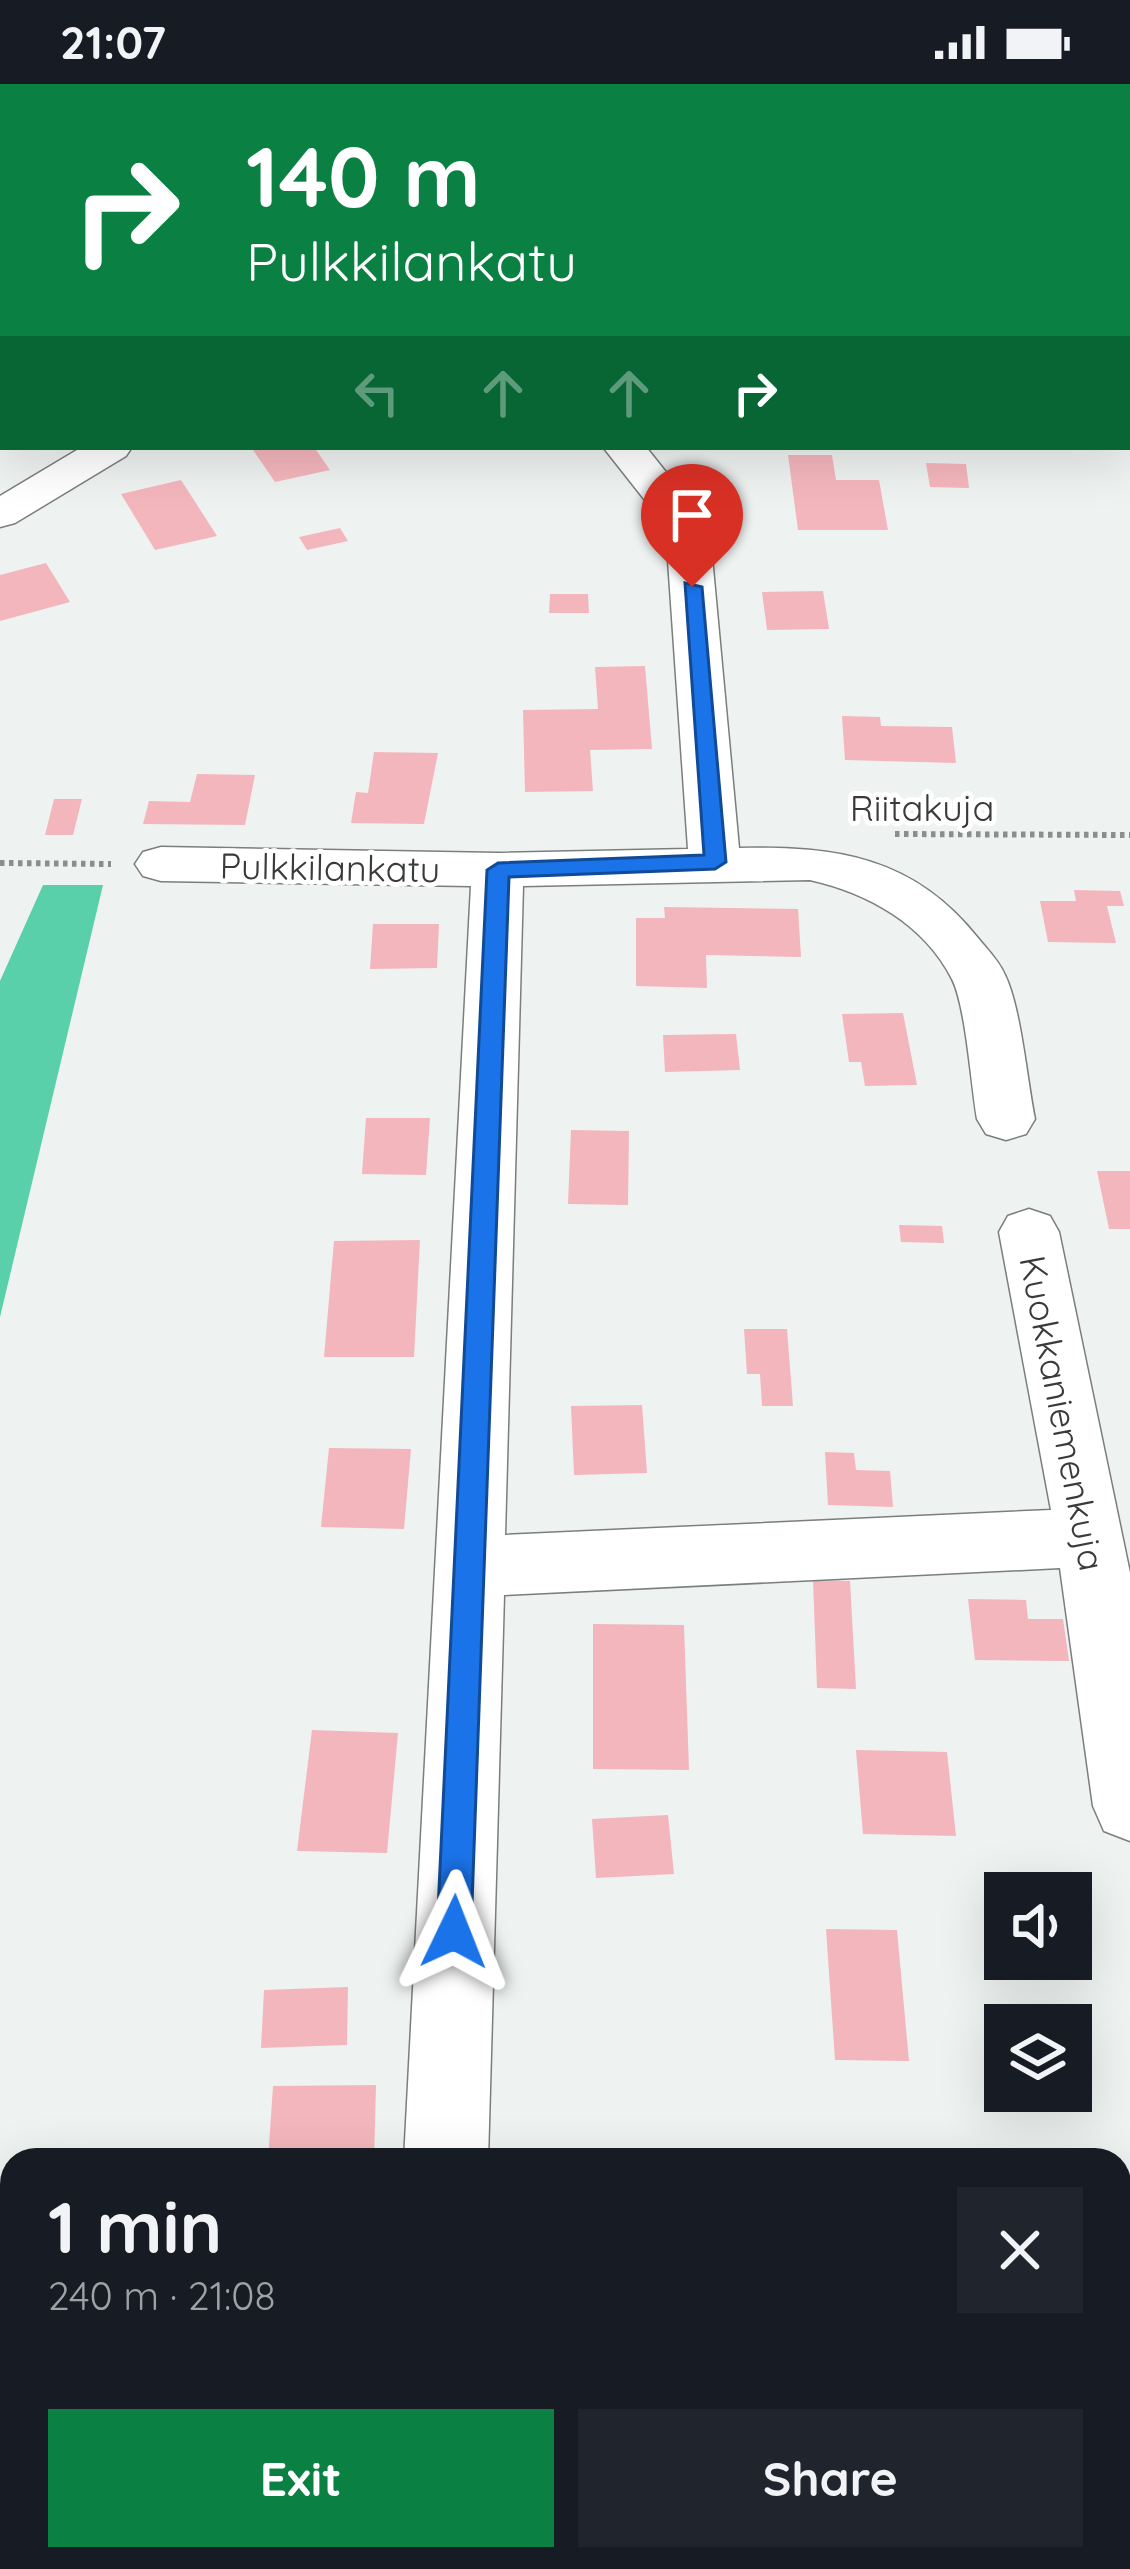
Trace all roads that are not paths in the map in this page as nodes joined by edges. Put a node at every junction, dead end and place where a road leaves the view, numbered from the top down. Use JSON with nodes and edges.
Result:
{"nodes":[{"id":1,"x":106,"y":450,"type":"edge"},
{"id":2,"x":625,"y":450,"type":"edge"},
{"id":3,"x":0,"y":514,"type":"edge"},
{"id":4,"x":715,"y":862,"type":"junction"},
{"id":5,"x":161,"y":864,"type":"road end"},
{"id":6,"x":498,"y":870,"type":"junction"},
{"id":7,"x":1006,"y":1119,"type":"dead end"},
{"id":8,"x":1028,"y":1232,"type":"dead end"},
{"id":9,"x":1090,"y":1538,"type":"junction"},
{"id":10,"x":467,"y":1567,"type":"junction"},
{"id":11,"x":1130,"y":1806,"type":"edge"},
{"id":12,"x":446,"y":2148,"type":"edge"}],
"edges":[{"from":1,"to":3,"type":"street"},
{"from":2,"to":4,"type":"street"},
{"from":4,"to":6,"type":"street","name":"Pulkkilankatu"},
{"from":4,"to":7,"type":"street"},
{"from":5,"to":6,"type":"street","name":"Pulkkilankatu"},
{"from":6,"to":10,"type":"street"},
{"from":8,"to":9,"type":"street","name":"Kuokkaniemenkuja"},
{"from":9,"to":10,"type":"street"},
{"from":9,"to":11,"type":"street","name":"Kuokkaniemenkuja"},
{"from":10,"to":12,"type":"street"}]}
